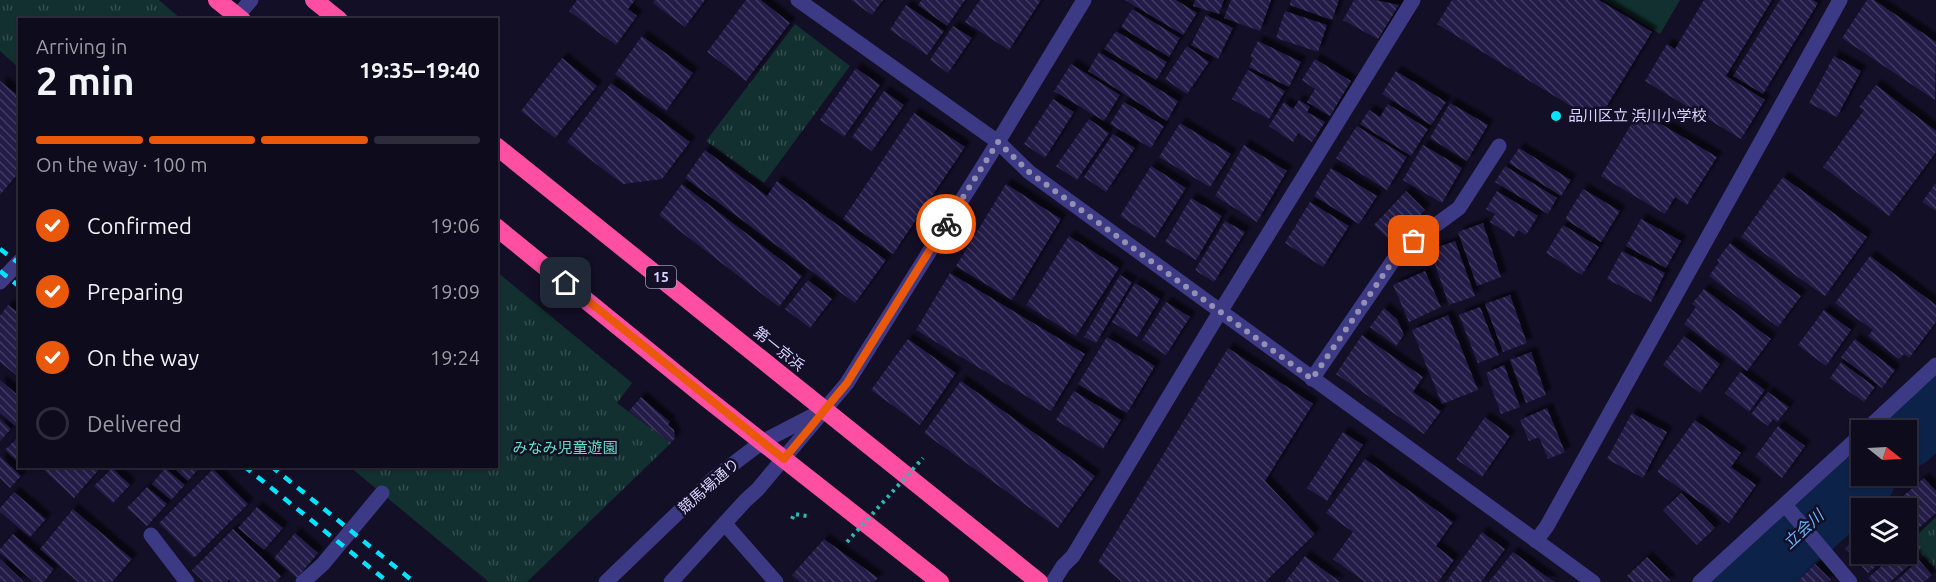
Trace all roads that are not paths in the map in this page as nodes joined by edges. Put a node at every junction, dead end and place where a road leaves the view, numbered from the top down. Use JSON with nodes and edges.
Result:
{"nodes":[{"id":1,"x":217,"y":0,"type":"edge"},
{"id":2,"x":250,"y":0,"type":"edge"},
{"id":3,"x":314,"y":0,"type":"edge"},
{"id":4,"x":798,"y":0,"type":"edge"},
{"id":5,"x":1084,"y":0,"type":"edge"},
{"id":6,"x":1413,"y":0,"type":"edge"},
{"id":7,"x":1840,"y":0,"type":"edge"},
{"id":8,"x":237,"y":18,"type":"edge"},
{"id":9,"x":336,"y":18,"type":"edge"},
{"id":10,"x":998,"y":142,"type":"junction"},
{"id":11,"x":1499,"y":146,"type":"dead end"},
{"id":12,"x":498,"y":148,"type":"edge"},
{"id":13,"x":498,"y":229,"type":"edge"},
{"id":14,"x":1221,"y":312,"type":"junction"},
{"id":15,"x":1936,"y":365,"type":"edge"},
{"id":16,"x":1312,"y":379,"type":"junction"},
{"id":17,"x":826,"y":409,"type":"junction"},
{"id":18,"x":1877,"y":420,"type":"edge"},
{"id":19,"x":762,"y":442,"type":"junction"},
{"id":20,"x":1851,"y":446,"type":"edge"},
{"id":21,"x":784,"y":459,"type":"junction"},
{"id":22,"x":382,"y":493,"type":"dead end"},
{"id":23,"x":1789,"y":511,"type":"junction"},
{"id":24,"x":725,"y":524,"type":"junction"},
{"id":25,"x":152,"y":535,"type":"dead end"},
{"id":26,"x":1536,"y":542,"type":"junction"},
{"id":27,"x":187,"y":582,"type":"edge"},
{"id":28,"x":303,"y":582,"type":"edge"},
{"id":29,"x":606,"y":582,"type":"edge"},
{"id":30,"x":671,"y":582,"type":"edge"},
{"id":31,"x":776,"y":582,"type":"edge"},
{"id":32,"x":940,"y":582,"type":"edge"},
{"id":33,"x":1039,"y":582,"type":"edge"},
{"id":34,"x":1053,"y":582,"type":"edge"},
{"id":35,"x":1593,"y":582,"type":"edge"},
{"id":36,"x":1700,"y":582,"type":"edge"},
{"id":37,"x":1850,"y":582,"type":"edge"}],
"edges":[{"from":1,"to":8,"type":"highway"},
{"from":2,"to":8,"type":"street"},
{"from":3,"to":9,"type":"highway"},
{"from":4,"to":10,"type":"street"},
{"from":5,"to":10,"type":"street"},
{"from":6,"to":14,"type":"street"},
{"from":7,"to":26,"type":"street"},
{"from":10,"to":14,"type":"street"},
{"from":10,"to":17,"type":"street"},
{"from":11,"to":16,"type":"street"},
{"from":12,"to":17,"type":"highway","name":"第一京浜","number":"15"},
{"from":13,"to":19,"type":"highway"},
{"from":14,"to":16,"type":"street"},
{"from":14,"to":34,"type":"street"},
{"from":15,"to":18,"type":"street"},
{"from":16,"to":26,"type":"street"},
{"from":17,"to":19,"type":"street","name":"競馬場通り"},
{"from":17,"to":21,"type":"street"},
{"from":17,"to":33,"type":"highway","name":"第一京浜","number":"15"},
{"from":19,"to":21,"type":"highway"},
{"from":19,"to":29,"type":"street","name":"競馬場通り"},
{"from":20,"to":23,"type":"street"},
{"from":21,"to":24,"type":"street"},
{"from":21,"to":32,"type":"highway"},
{"from":22,"to":28,"type":"street"},
{"from":23,"to":36,"type":"street"},
{"from":23,"to":37,"type":"street"},
{"from":24,"to":30,"type":"street"},
{"from":24,"to":31,"type":"street"},
{"from":25,"to":27,"type":"street"},
{"from":26,"to":35,"type":"street"}]}
